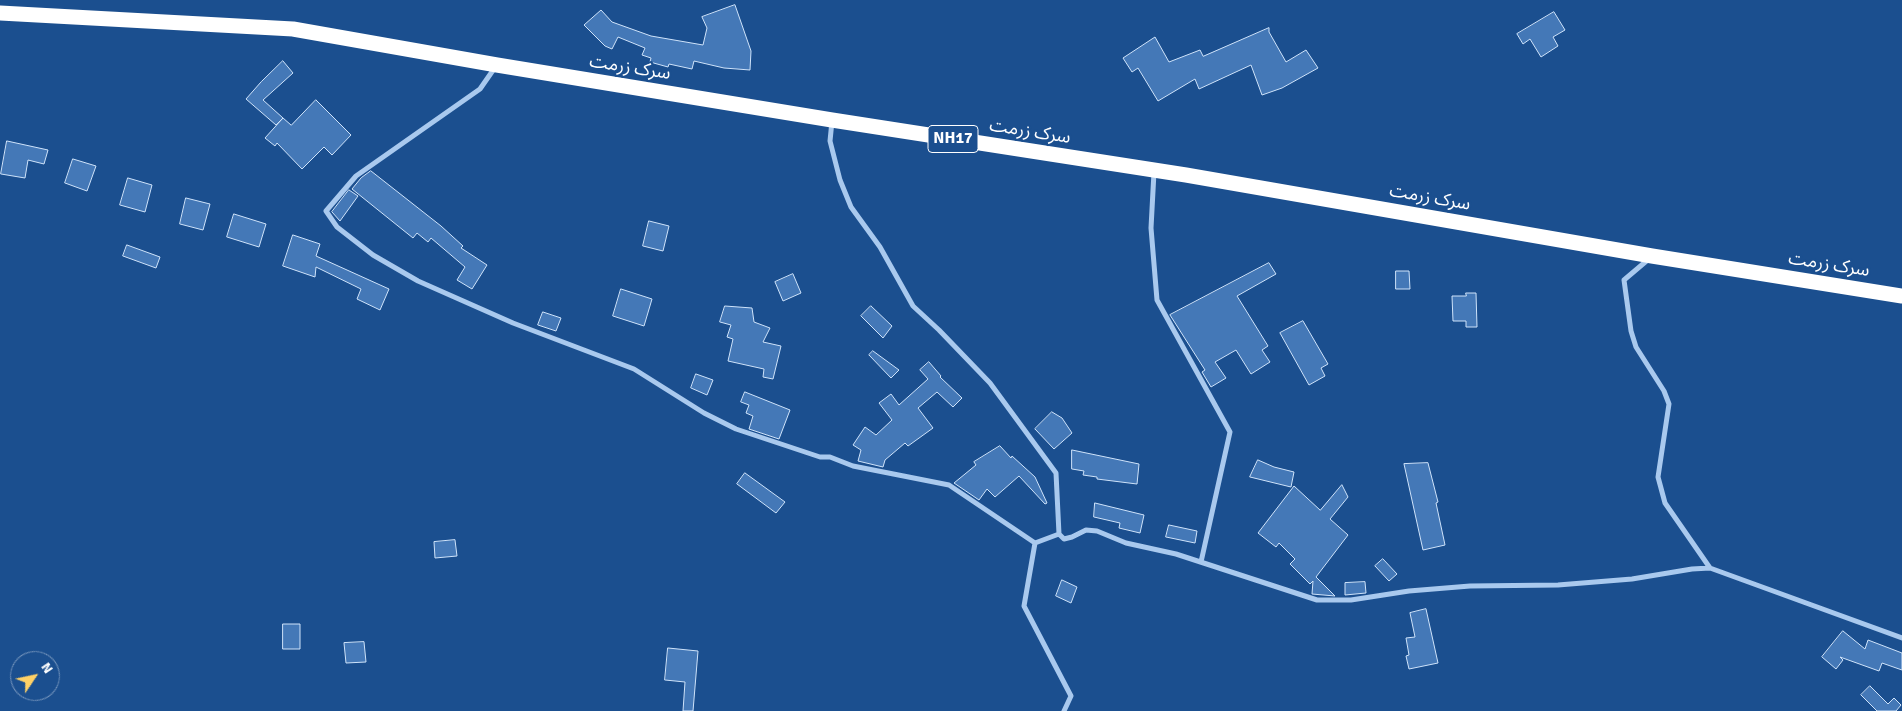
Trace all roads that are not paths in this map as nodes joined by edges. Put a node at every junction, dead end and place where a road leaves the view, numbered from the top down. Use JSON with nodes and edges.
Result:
{"nodes":[{"id":1,"x":0,"y":13,"type":"edge"},
{"id":2,"x":497,"y":65,"type":"junction"},
{"id":3,"x":832,"y":120,"type":"junction"},
{"id":4,"x":1154,"y":170,"type":"junction"},
{"id":5,"x":1652,"y":256,"type":"junction"},
{"id":6,"x":1902,"y":296,"type":"edge"},
{"id":7,"x":1060,"y":534,"type":"junction"},
{"id":8,"x":1035,"y":543,"type":"junction"},
{"id":9,"x":1201,"y":562,"type":"junction"},
{"id":10,"x":1710,"y":568,"type":"junction"},
{"id":11,"x":1902,"y":638,"type":"edge"},
{"id":12,"x":1064,"y":711,"type":"edge"}],
"edges":[{"from":1,"to":2,"type":"highway","name":"سرک زرمت","number":"NH17"},
{"from":2,"to":3,"type":"highway","name":"سرک زرمت","number":"NH17"},
{"from":2,"to":8,"type":"street"},
{"from":3,"to":4,"type":"highway","name":"سرک زرمت","number":"NH17"},
{"from":3,"to":7,"type":"street"},
{"from":4,"to":5,"type":"highway","name":"سرک زرمت","number":"NH17"},
{"from":4,"to":9,"type":"street"},
{"from":5,"to":6,"type":"highway","name":"سرک زرمت","number":"NH17"},
{"from":5,"to":10,"type":"street"},
{"from":7,"to":8,"type":"street"},
{"from":7,"to":9,"type":"street"},
{"from":8,"to":12,"type":"street"},
{"from":9,"to":10,"type":"street"},
{"from":10,"to":11,"type":"street"}]}
